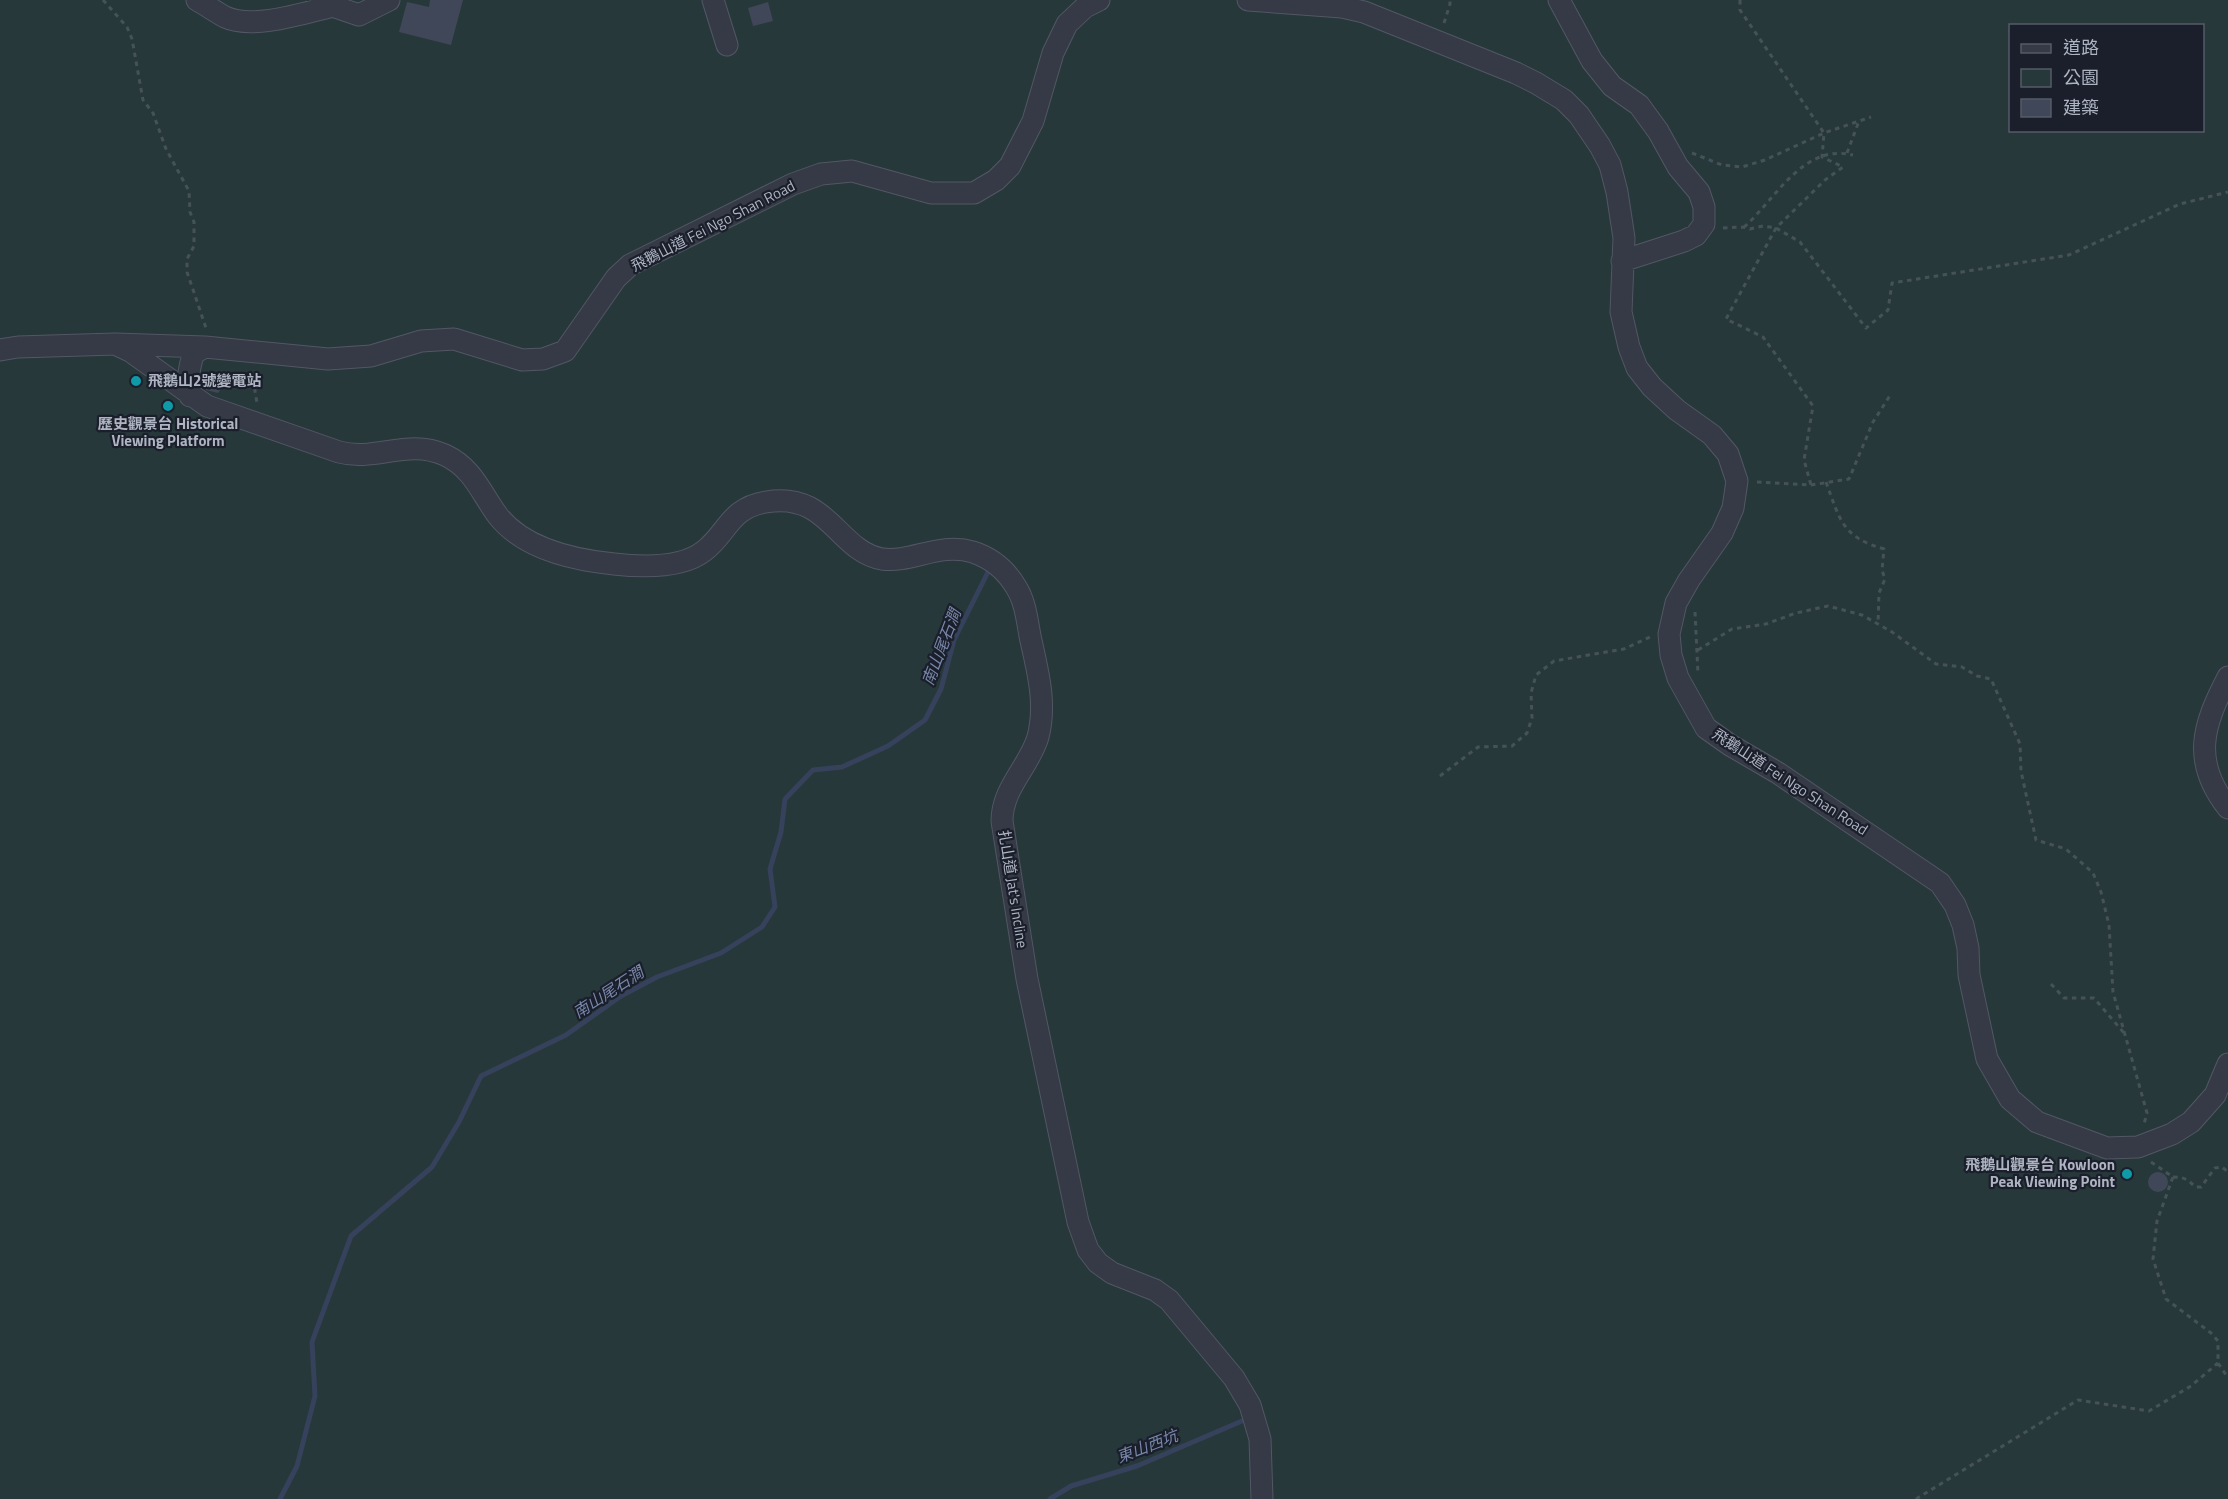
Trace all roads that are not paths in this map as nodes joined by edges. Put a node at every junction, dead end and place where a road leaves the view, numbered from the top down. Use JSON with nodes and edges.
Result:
{"nodes":[{"id":1,"x":197,"y":0,"type":"edge"},
{"id":2,"x":389,"y":0,"type":"edge"},
{"id":3,"x":713,"y":0,"type":"edge"},
{"id":4,"x":1099,"y":0,"type":"edge"},
{"id":5,"x":1248,"y":0,"type":"edge"},
{"id":6,"x":1559,"y":0,"type":"edge"},
{"id":7,"x":324,"y":3,"type":"edge"},
{"id":8,"x":727,"y":45,"type":"dead end"},
{"id":9,"x":1622,"y":261,"type":"junction"},
{"id":10,"x":205,"y":336,"type":"junction"},
{"id":11,"x":115,"y":344,"type":"junction"},
{"id":12,"x":0,"y":351,"type":"edge"},
{"id":13,"x":190,"y":396,"type":"junction"},
{"id":14,"x":2228,"y":677,"type":"edge"},
{"id":15,"x":2228,"y":808,"type":"edge"},
{"id":16,"x":2228,"y":1064,"type":"edge"},
{"id":17,"x":1263,"y":1499,"type":"edge"}],
"edges":[{"from":1,"to":7,"type":"street"},
{"from":2,"to":7,"type":"street"},
{"from":3,"to":8,"type":"street"},
{"from":4,"to":10,"type":"street","name":"飛鵝山道 Fei Ngo Shan Road"},
{"from":5,"to":9,"type":"street","name":"飛鵝山道 Fei Ngo Shan Road"},
{"from":6,"to":9,"type":"street"},
{"from":9,"to":16,"type":"street","name":"飛鵝山道 Fei Ngo Shan Road"},
{"from":10,"to":11,"type":"street","name":"飛鵝山道 Fei Ngo Shan Road"},
{"from":10,"to":13,"type":"street"},
{"from":11,"to":12,"type":"street","name":"飛鵝山道 Fei Ngo Shan Road"},
{"from":11,"to":13,"type":"street","name":"扎山道 Jat's Incline"},
{"from":13,"to":17,"type":"street","name":"扎山道 Jat's Incline"},
{"from":14,"to":15,"type":"street"}]}
